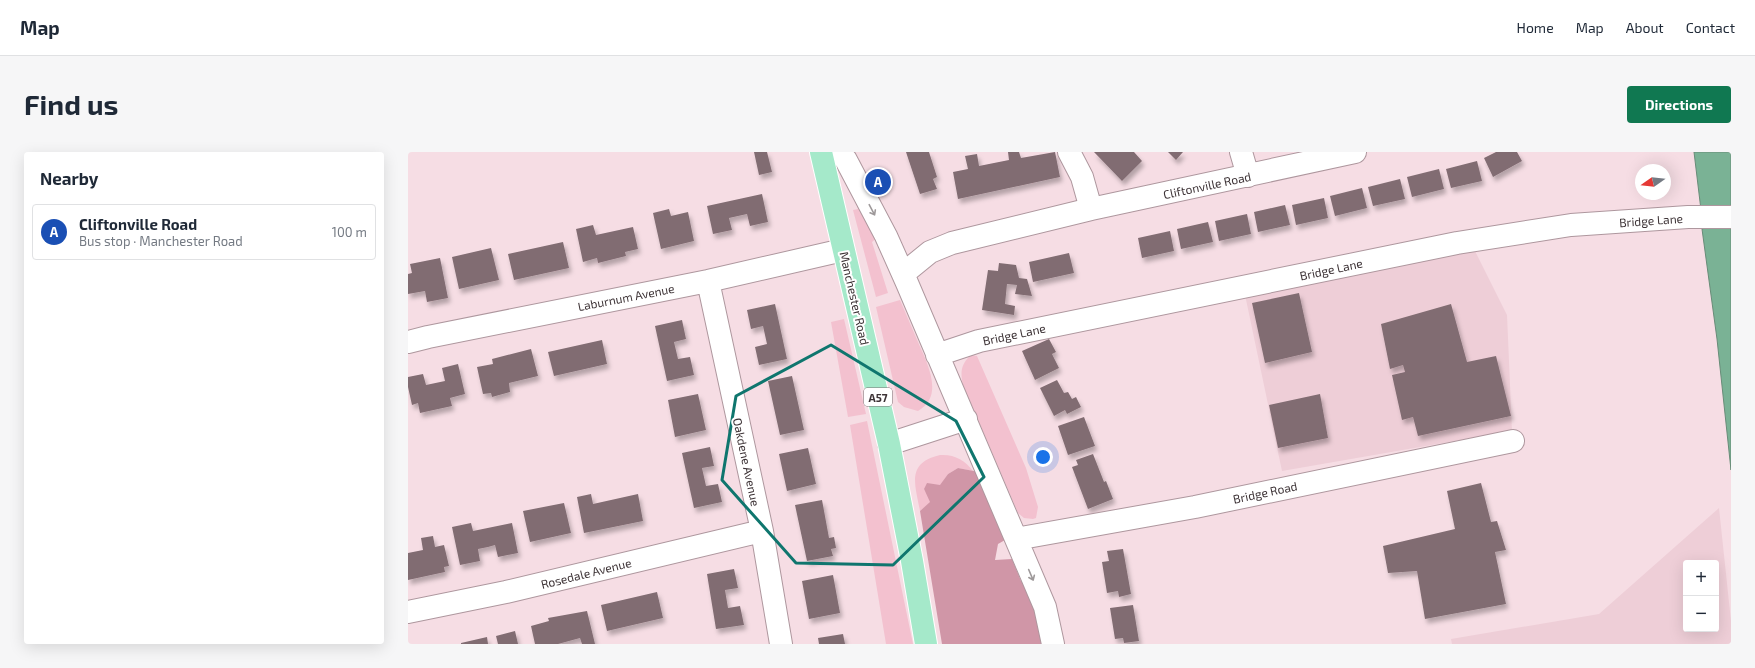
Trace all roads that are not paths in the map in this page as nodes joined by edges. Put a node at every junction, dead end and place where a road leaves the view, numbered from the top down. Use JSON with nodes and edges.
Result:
{"nodes":[{"id":1,"x":821,"y":152,"type":"edge"},
{"id":2,"x":839,"y":152,"type":"edge"},
{"id":3,"x":1069,"y":152,"type":"edge"},
{"id":4,"x":1241,"y":152,"type":"edge"},
{"id":5,"x":1355,"y":152,"type":"edge"},
{"id":6,"x":1248,"y":176,"type":"junction"},
{"id":7,"x":1091,"y":209,"type":"junction"},
{"id":8,"x":1731,"y":217,"type":"edge"},
{"id":9,"x":843,"y":250,"type":"junction"},
{"id":10,"x":903,"y":274,"type":"junction"},
{"id":11,"x":708,"y":281,"type":"junction"},
{"id":12,"x":408,"y":342,"type":"edge"},
{"id":13,"x":937,"y":355,"type":"junction"},
{"id":14,"x":966,"y":420,"type":"junction"},
{"id":15,"x":1513,"y":441,"type":"dead end"},
{"id":16,"x":889,"y":444,"type":"junction"},
{"id":17,"x":762,"y":531,"type":"junction"},
{"id":18,"x":1016,"y":539,"type":"junction"},
{"id":19,"x":408,"y":612,"type":"edge"},
{"id":20,"x":781,"y":644,"type":"edge"},
{"id":21,"x":926,"y":644,"type":"edge"},
{"id":22,"x":1053,"y":644,"type":"edge"}],
"edges":[{"from":1,"to":9,"type":"main road","name":"Manchester Road","number":"A57"},
{"from":2,"to":10,"type":"street","one_way":true},
{"from":3,"to":7,"type":"street"},
{"from":4,"to":6,"type":"street"},
{"from":5,"to":6,"type":"street","name":"Cliftonville Road"},
{"from":6,"to":7,"type":"street","name":"Cliftonville Road"},
{"from":7,"to":10,"type":"street","name":"Cliftonville Road"},
{"from":8,"to":13,"type":"street","name":"Bridge Lane"},
{"from":9,"to":11,"type":"street","name":"Laburnum Avenue"},
{"from":9,"to":16,"type":"main road","name":"Manchester Road","number":"A57"},
{"from":10,"to":13,"type":"street"},
{"from":11,"to":12,"type":"street","name":"Laburnum Avenue"},
{"from":11,"to":17,"type":"street","name":"Oakdene Avenue"},
{"from":13,"to":14,"type":"street"},
{"from":14,"to":16,"type":"street"},
{"from":14,"to":18,"type":"street"},
{"from":15,"to":18,"type":"street","name":"Bridge Road"},
{"from":16,"to":21,"type":"main road","name":"Manchester Road","number":"A57"},
{"from":17,"to":19,"type":"street","name":"Rosedale Avenue"},
{"from":17,"to":20,"type":"street","name":"Oakdene Avenue"},
{"from":18,"to":22,"type":"street","one_way":true}]}
